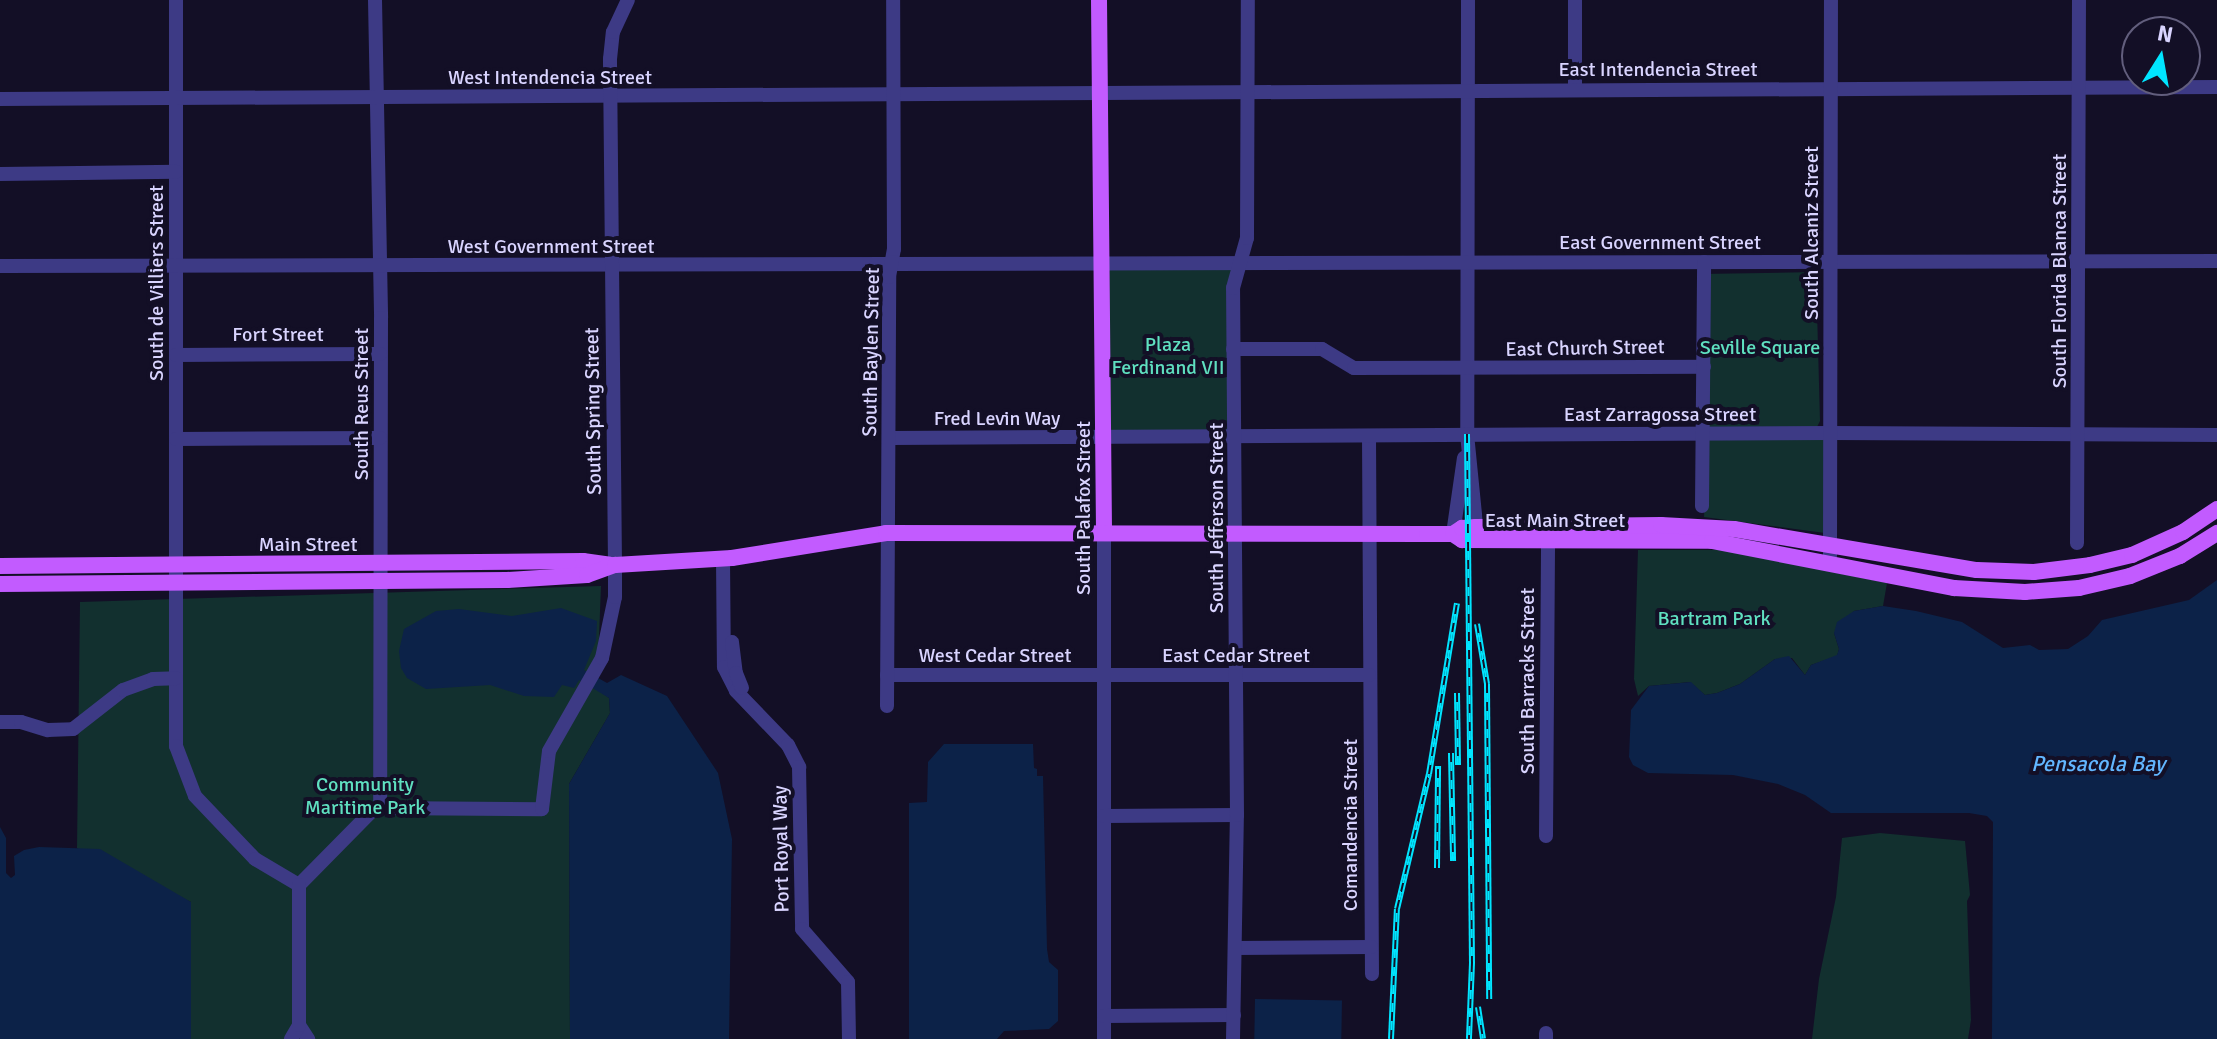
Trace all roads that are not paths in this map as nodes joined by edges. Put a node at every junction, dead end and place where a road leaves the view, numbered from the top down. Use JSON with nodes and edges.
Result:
{"nodes":[{"id":1,"x":176,"y":0,"type":"edge"},
{"id":2,"x":375,"y":0,"type":"edge"},
{"id":3,"x":893,"y":0,"type":"edge"},
{"id":4,"x":1099,"y":0,"type":"edge"},
{"id":5,"x":1248,"y":0,"type":"edge"},
{"id":6,"x":1468,"y":0,"type":"edge"},
{"id":7,"x":1575,"y":0,"type":"edge"},
{"id":8,"x":1831,"y":0,"type":"edge"},
{"id":9,"x":2079,"y":0,"type":"edge"},
{"id":10,"x":626,"y":1,"type":"edge"},
{"id":11,"x":2217,"y":87,"type":"edge"},
{"id":12,"x":1468,"y":89,"type":"junction"},
{"id":13,"x":1575,"y":89,"type":"junction"},
{"id":14,"x":1831,"y":89,"type":"junction"},
{"id":15,"x":2079,"y":89,"type":"junction"},
{"id":16,"x":1100,"y":91,"type":"junction"},
{"id":17,"x":1249,"y":91,"type":"junction"},
{"id":18,"x":894,"y":92,"type":"junction"},
{"id":19,"x":610,"y":97,"type":"junction"},
{"id":20,"x":376,"y":98,"type":"junction"},
{"id":21,"x":0,"y":99,"type":"edge"},
{"id":22,"x":176,"y":99,"type":"junction"},
{"id":23,"x":176,"y":172,"type":"junction"},
{"id":24,"x":0,"y":174,"type":"edge"},
{"id":25,"x":1831,"y":261,"type":"junction"},
{"id":26,"x":2079,"y":261,"type":"junction"},
{"id":27,"x":2217,"y":261,"type":"edge"},
{"id":28,"x":1467,"y":262,"type":"junction"},
{"id":29,"x":1704,"y":262,"type":"junction"},
{"id":30,"x":892,"y":264,"type":"junction"},
{"id":31,"x":1103,"y":264,"type":"junction"},
{"id":32,"x":1240,"y":264,"type":"junction"},
{"id":33,"x":176,"y":265,"type":"junction"},
{"id":34,"x":379,"y":265,"type":"junction"},
{"id":35,"x":0,"y":266,"type":"edge"},
{"id":36,"x":611,"y":266,"type":"junction"},
{"id":37,"x":1233,"y":349,"type":"junction"},
{"id":38,"x":380,"y":354,"type":"junction"},
{"id":39,"x":176,"y":355,"type":"junction"},
{"id":40,"x":1704,"y":367,"type":"junction"},
{"id":41,"x":1466,"y":370,"type":"junction"},
{"id":42,"x":1830,"y":433,"type":"junction"},
{"id":43,"x":1467,"y":434,"type":"junction"},
{"id":44,"x":1704,"y":434,"type":"junction"},
{"id":45,"x":2078,"y":434,"type":"junction"},
{"id":46,"x":2217,"y":435,"type":"edge"},
{"id":47,"x":1103,"y":437,"type":"junction"},
{"id":48,"x":1369,"y":437,"type":"junction"},
{"id":49,"x":380,"y":438,"type":"junction"},
{"id":50,"x":891,"y":438,"type":"junction"},
{"id":51,"x":1236,"y":438,"type":"junction"},
{"id":52,"x":176,"y":439,"type":"junction"},
{"id":53,"x":1702,"y":506,"type":"dead end"},
{"id":54,"x":2217,"y":509,"type":"edge"},
{"id":55,"x":886,"y":533,"type":"junction"},
{"id":56,"x":1104,"y":533,"type":"junction"},
{"id":57,"x":1477,"y":533,"type":"junction"},
{"id":58,"x":1548,"y":533,"type":"junction"},
{"id":59,"x":2217,"y":533,"type":"edge"},
{"id":60,"x":1235,"y":534,"type":"junction"},
{"id":61,"x":1453,"y":534,"type":"junction"},
{"id":62,"x":1370,"y":535,"type":"junction"},
{"id":63,"x":2077,"y":543,"type":"dead end"},
{"id":64,"x":1830,"y":553,"type":"junction"},
{"id":65,"x":728,"y":559,"type":"junction"},
{"id":66,"x":615,"y":565,"type":"junction"},
{"id":67,"x":0,"y":566,"type":"edge"},
{"id":68,"x":2084,"y":566,"type":"junction"},
{"id":69,"x":381,"y":573,"type":"junction"},
{"id":70,"x":177,"y":574,"type":"junction"},
{"id":71,"x":0,"y":584,"type":"edge"},
{"id":72,"x":2093,"y":585,"type":"junction"},
{"id":73,"x":887,"y":675,"type":"junction"},
{"id":74,"x":1103,"y":675,"type":"junction"},
{"id":75,"x":1236,"y":675,"type":"junction"},
{"id":76,"x":1369,"y":675,"type":"junction"},
{"id":77,"x":176,"y":678,"type":"junction"},
{"id":78,"x":887,"y":706,"type":"dead end"},
{"id":79,"x":0,"y":722,"type":"edge"},
{"id":80,"x":380,"y":808,"type":"junction"},
{"id":81,"x":1237,"y":815,"type":"junction"},
{"id":82,"x":1104,"y":816,"type":"junction"},
{"id":83,"x":1546,"y":836,"type":"dead end"},
{"id":84,"x":299,"y":885,"type":"junction"},
{"id":85,"x":1371,"y":947,"type":"junction"},
{"id":86,"x":1235,"y":948,"type":"junction"},
{"id":87,"x":1372,"y":974,"type":"dead end"},
{"id":88,"x":1234,"y":1015,"type":"junction"},
{"id":89,"x":1104,"y":1016,"type":"junction"},
{"id":90,"x":299,"y":1025,"type":"junction"},
{"id":91,"x":291,"y":1039,"type":"edge"},
{"id":92,"x":308,"y":1039,"type":"edge"},
{"id":93,"x":849,"y":1039,"type":"edge"},
{"id":94,"x":1104,"y":1039,"type":"edge"},
{"id":95,"x":1233,"y":1039,"type":"edge"}],
"edges":[{"from":1,"to":22,"type":"street","name":"South de Villiers Street"},
{"from":2,"to":20,"type":"street","name":"South Reus Street"},
{"from":3,"to":18,"type":"street","name":"South Baylen Street"},
{"from":4,"to":16,"type":"main road","name":"South Palafox Street"},
{"from":5,"to":17,"type":"street","name":"South Jefferson Street"},
{"from":6,"to":12,"type":"street"},
{"from":7,"to":13,"type":"street"},
{"from":8,"to":14,"type":"street","name":"South Alcaniz Street"},
{"from":9,"to":15,"type":"street","name":"South Florida Blanca Street"},
{"from":10,"to":19,"type":"street","name":"South Spring Street"},
{"from":11,"to":15,"type":"street","name":"East Intendencia Street"},
{"from":12,"to":13,"type":"street","name":"East Intendencia Street"},
{"from":12,"to":17,"type":"street","name":"East Intendencia Street"},
{"from":12,"to":28,"type":"street"},
{"from":13,"to":14,"type":"street","name":"East Intendencia Street"},
{"from":14,"to":15,"type":"street","name":"East Intendencia Street"},
{"from":14,"to":25,"type":"street","name":"South Alcaniz Street"},
{"from":15,"to":26,"type":"street","name":"South Florida Blanca Street"},
{"from":16,"to":17,"type":"street","name":"East Intendencia Street"},
{"from":16,"to":18,"type":"street","name":"West Intendencia Street"},
{"from":16,"to":31,"type":"main road","name":"South Palafox Street"},
{"from":17,"to":32,"type":"street","name":"South Jefferson Street"},
{"from":18,"to":19,"type":"street","name":"West Intendencia Street"},
{"from":18,"to":30,"type":"street","name":"South Baylen Street"},
{"from":19,"to":20,"type":"street","name":"West Intendencia Street"},
{"from":19,"to":36,"type":"street","name":"South Spring Street"},
{"from":20,"to":22,"type":"street","name":"West Intendencia Street"},
{"from":20,"to":34,"type":"street","name":"South Reus Street"},
{"from":21,"to":22,"type":"street","name":"West Intendencia Street"},
{"from":22,"to":23,"type":"street","name":"South de Villiers Street"},
{"from":23,"to":24,"type":"street"},
{"from":23,"to":33,"type":"street","name":"South de Villiers Street"},
{"from":25,"to":26,"type":"street","name":"East Government Street"},
{"from":25,"to":29,"type":"street","name":"East Government Street"},
{"from":25,"to":42,"type":"street","name":"South Alcaniz Street"},
{"from":26,"to":27,"type":"street","name":"East Government Street"},
{"from":26,"to":45,"type":"street","name":"South Florida Blanca Street"},
{"from":28,"to":29,"type":"street","name":"East Government Street"},
{"from":28,"to":32,"type":"street","name":"East Government Street"},
{"from":28,"to":41,"type":"street"},
{"from":29,"to":40,"type":"street"},
{"from":30,"to":31,"type":"street","name":"West Government Street"},
{"from":30,"to":36,"type":"street","name":"West Government Street"},
{"from":30,"to":50,"type":"street","name":"South Baylen Street"},
{"from":31,"to":32,"type":"street","name":"East Government Street"},
{"from":31,"to":47,"type":"main road","name":"South Palafox Street"},
{"from":32,"to":37,"type":"street","name":"South Jefferson Street"},
{"from":33,"to":34,"type":"street","name":"West Government Street"},
{"from":33,"to":35,"type":"street","name":"West Government Street"},
{"from":33,"to":39,"type":"street","name":"South de Villiers Street"},
{"from":34,"to":36,"type":"street","name":"West Government Street"},
{"from":34,"to":38,"type":"street","name":"South Reus Street"},
{"from":36,"to":66,"type":"street","name":"South Spring Street"},
{"from":37,"to":41,"type":"street","name":"East Church Street"},
{"from":37,"to":51,"type":"street","name":"South Jefferson Street"},
{"from":38,"to":39,"type":"street","name":"Fort Street"},
{"from":38,"to":49,"type":"street","name":"South Reus Street"},
{"from":39,"to":52,"type":"street","name":"South de Villiers Street"},
{"from":40,"to":41,"type":"street","name":"East Church Street"},
{"from":40,"to":44,"type":"street"},
{"from":41,"to":43,"type":"street"},
{"from":42,"to":44,"type":"street","name":"East Zarragossa Street"},
{"from":42,"to":45,"type":"street","name":"East Zarragossa Street"},
{"from":42,"to":64,"type":"street","name":"South Alcaniz Street"},
{"from":43,"to":44,"type":"street","name":"East Zarragossa Street"},
{"from":43,"to":48,"type":"street","name":"East Zarragossa Street"},
{"from":43,"to":57,"type":"street"},
{"from":43,"to":61,"type":"street"},
{"from":44,"to":53,"type":"street"},
{"from":45,"to":46,"type":"street","name":"East Zarragossa Street"},
{"from":45,"to":63,"type":"street","name":"South Florida Blanca Street"},
{"from":47,"to":50,"type":"street","name":"Fred Levin Way"},
{"from":47,"to":51,"type":"street","name":"East Zarragossa Street"},
{"from":47,"to":56,"type":"main road","name":"South Palafox Street"},
{"from":48,"to":51,"type":"street","name":"East Zarragossa Street"},
{"from":48,"to":62,"type":"street","name":"Comandencia Street"},
{"from":49,"to":52,"type":"street"},
{"from":49,"to":69,"type":"street","name":"South Reus Street"},
{"from":50,"to":55,"type":"street","name":"South Baylen Street"},
{"from":51,"to":60,"type":"street","name":"South Jefferson Street"},
{"from":52,"to":70,"type":"street","name":"South de Villiers Street"},
{"from":54,"to":68,"type":"main road","name":"East Main Street"},
{"from":55,"to":56,"type":"main road","name":"Main Street"},
{"from":55,"to":65,"type":"main road","name":"Main Street"},
{"from":55,"to":73,"type":"street","name":"South Baylen Street"},
{"from":56,"to":60,"type":"main road","name":"East Main Street"},
{"from":56,"to":74,"type":"street","name":"South Palafox Street"},
{"from":57,"to":58,"type":"main road","name":"East Main Street"},
{"from":57,"to":61,"type":"main road","name":"East Main Street"},
{"from":58,"to":64,"type":"main road","name":"East Main Street"},
{"from":58,"to":83,"type":"street","name":"South Barracks Street"},
{"from":59,"to":72,"type":"main road","name":"East Main Street"},
{"from":60,"to":62,"type":"main road","name":"East Main Street"},
{"from":60,"to":75,"type":"street","name":"South Jefferson Street"},
{"from":61,"to":62,"type":"main road","name":"East Main Street"},
{"from":62,"to":76,"type":"street","name":"Comandencia Street"},
{"from":64,"to":68,"type":"main road","name":"East Main Street"},
{"from":64,"to":72,"type":"main road","name":"East Main Street"},
{"from":65,"to":66,"type":"main road","name":"Main Street"},
{"from":65,"to":93,"type":"street","name":"Port Royal Way"},
{"from":66,"to":69,"type":"main road","name":"Main Street"},
{"from":66,"to":80,"type":"street","name":"South Spring Street"},
{"from":67,"to":70,"type":"main road","name":"Main Street"},
{"from":68,"to":72,"type":"street"},
{"from":69,"to":70,"type":"main road","name":"Main Street"},
{"from":69,"to":80,"type":"street","name":"South Reus Street"},
{"from":70,"to":71,"type":"main road"},
{"from":70,"to":77,"type":"street","name":"South de Villiers Street"},
{"from":73,"to":74,"type":"street","name":"West Cedar Street"},
{"from":73,"to":78,"type":"street","name":"South Baylen Street"},
{"from":74,"to":75,"type":"street","name":"East Cedar Street"},
{"from":74,"to":82,"type":"street","name":"South Palafox Street"},
{"from":75,"to":76,"type":"street","name":"East Cedar Street"},
{"from":75,"to":81,"type":"street","name":"South Jefferson Street"},
{"from":76,"to":85,"type":"street","name":"Comandencia Street"},
{"from":77,"to":79,"type":"street"},
{"from":77,"to":84,"type":"street","name":"South de Villiers Street"},
{"from":80,"to":84,"type":"street"},
{"from":81,"to":82,"type":"street"},
{"from":81,"to":86,"type":"street","name":"South Jefferson Street"},
{"from":82,"to":89,"type":"street","name":"South Palafox Street"},
{"from":84,"to":90,"type":"street"},
{"from":85,"to":86,"type":"street"},
{"from":85,"to":87,"type":"street","name":"Comandencia Street"},
{"from":86,"to":88,"type":"street","name":"South Jefferson Street"},
{"from":88,"to":89,"type":"street"},
{"from":88,"to":95,"type":"street","name":"South Jefferson Street"},
{"from":89,"to":94,"type":"street","name":"South Palafox Street"},
{"from":90,"to":91,"type":"street"},
{"from":90,"to":92,"type":"street"}]}
